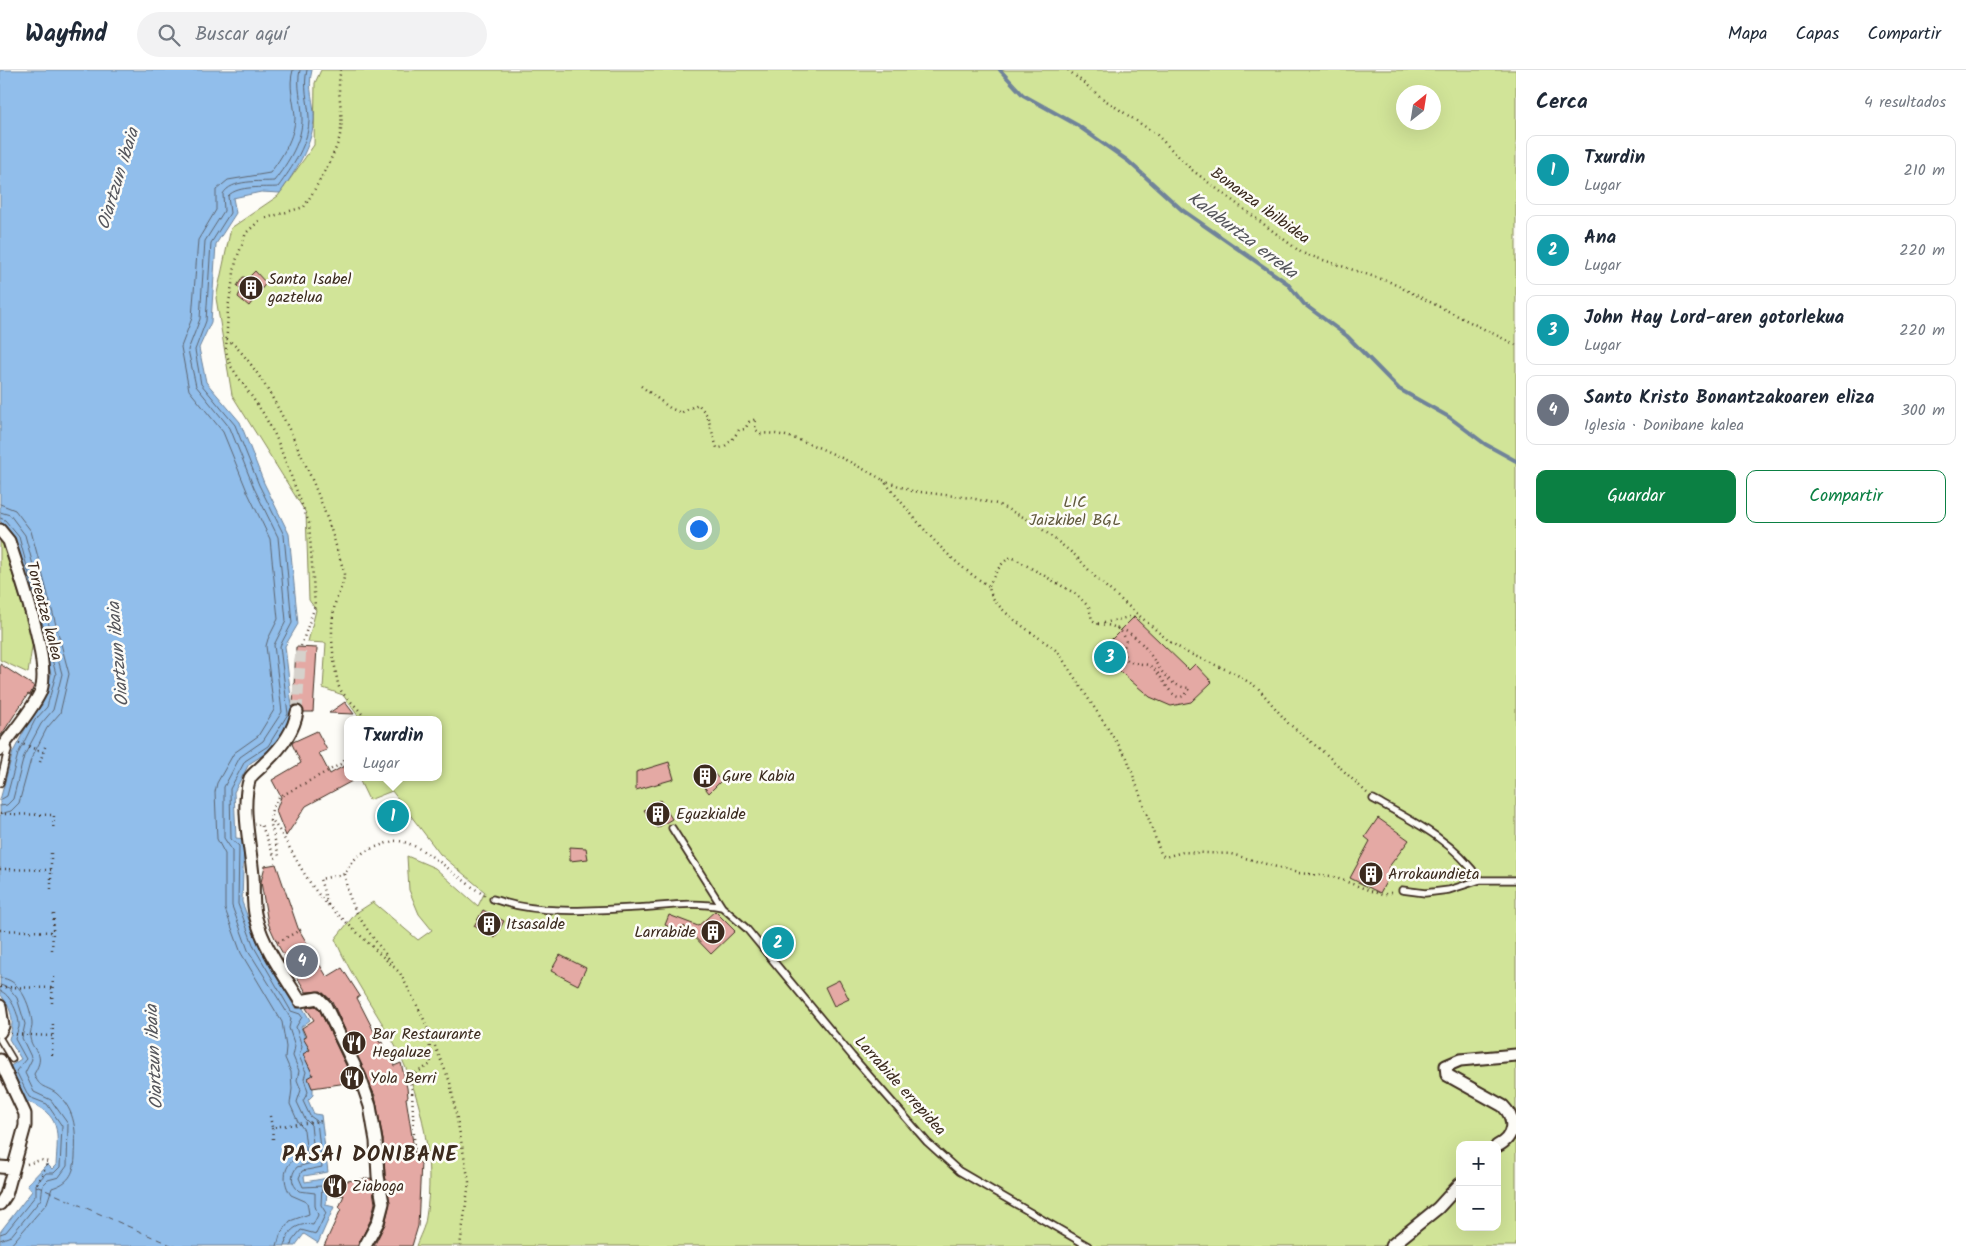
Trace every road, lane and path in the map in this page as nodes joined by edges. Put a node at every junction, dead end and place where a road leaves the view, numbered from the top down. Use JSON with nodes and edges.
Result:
{"nodes":[{"id":1,"x":341,"y":70,"type":"edge"},
{"id":2,"x":1068,"y":70,"type":"edge"},
{"id":3,"x":266,"y":218,"type":"dead end"},
{"id":4,"x":259,"y":221,"type":"dead end"},
{"id":5,"x":226,"y":339,"type":"junction"},
{"id":6,"x":1516,"y":345,"type":"edge"},
{"id":7,"x":641,"y":386,"type":"dead end"},
{"id":8,"x":883,"y":480,"type":"junction"},
{"id":9,"x":0,"y":530,"type":"edge"},
{"id":10,"x":989,"y":586,"type":"junction"},
{"id":11,"x":1144,"y":620,"type":"junction"},
{"id":12,"x":1098,"y":624,"type":"junction"},
{"id":13,"x":1115,"y":626,"type":"junction"},
{"id":14,"x":300,"y":646,"type":"tunnel mouth"},
{"id":15,"x":297,"y":712,"type":"tunnel mouth"},
{"id":16,"x":364,"y":716,"type":"edge"},
{"id":17,"x":18,"y":743,"type":"dead end"},
{"id":18,"x":46,"y":744,"type":"dead end"},
{"id":19,"x":2,"y":747,"type":"edge"},
{"id":20,"x":43,"y":752,"type":"junction"},
{"id":21,"x":344,"y":761,"type":"edge"},
{"id":22,"x":40,"y":762,"type":"dead end"},
{"id":23,"x":0,"y":783,"type":"edge"},
{"id":24,"x":1374,"y":799,"type":"joint"},
{"id":25,"x":0,"y":814,"type":"edge"},
{"id":26,"x":270,"y":821,"type":"junction"},
{"id":27,"x":672,"y":828,"type":"dead end"},
{"id":28,"x":53,"y":831,"type":"dead end"},
{"id":29,"x":258,"y":833,"type":"dead end"},
{"id":30,"x":51,"y":853,"type":"dead end"},
{"id":31,"x":0,"y":869,"type":"edge"},
{"id":32,"x":52,"y":870,"type":"junction"},
{"id":33,"x":344,"y":874,"type":"junction"},
{"id":34,"x":1480,"y":880,"type":"junction"},
{"id":35,"x":1516,"y":880,"type":"edge"},
{"id":36,"x":51,"y":889,"type":"dead end"},
{"id":37,"x":1402,"y":890,"type":"joint"},
{"id":38,"x":493,"y":899,"type":"joint"},
{"id":39,"x":328,"y":905,"type":"junction"},
{"id":40,"x":722,"y":908,"type":"junction"},
{"id":41,"x":54,"y":914,"type":"dead end"},
{"id":42,"x":302,"y":929,"type":"dead end"},
{"id":43,"x":0,"y":930,"type":"edge"},
{"id":44,"x":53,"y":932,"type":"junction"},
{"id":45,"x":268,"y":948,"type":"junction"},
{"id":46,"x":52,"y":950,"type":"dead end"},
{"id":47,"x":400,"y":973,"type":"junction"},
{"id":48,"x":53,"y":975,"type":"dead end"},
{"id":49,"x":0,"y":987,"type":"edge"},
{"id":50,"x":53,"y":988,"type":"junction"},
{"id":51,"x":52,"y":1003,"type":"dead end"},
{"id":52,"x":0,"y":1006,"type":"edge"},
{"id":53,"x":53,"y":1022,"type":"dead end"},
{"id":54,"x":429,"y":1032,"type":"junction"},
{"id":55,"x":5,"y":1033,"type":"edge"},
{"id":56,"x":52,"y":1036,"type":"junction"},
{"id":57,"x":0,"y":1039,"type":"edge"},
{"id":58,"x":52,"y":1055,"type":"dead end"},
{"id":59,"x":1516,"y":1055,"type":"edge"},
{"id":60,"x":12,"y":1059,"type":"dead end"},
{"id":61,"x":0,"y":1060,"type":"edge"},
{"id":62,"x":270,"y":1116,"type":"dead end"},
{"id":63,"x":322,"y":1121,"type":"dead end"},
{"id":64,"x":272,"y":1127,"type":"junction"},
{"id":65,"x":273,"y":1139,"type":"dead end"},
{"id":66,"x":1501,"y":1144,"type":"edge"},
{"id":67,"x":415,"y":1159,"type":"dead end"},
{"id":68,"x":0,"y":1167,"type":"edge"},
{"id":69,"x":13,"y":1168,"type":"junction"},
{"id":70,"x":36,"y":1186,"type":"dead end"},
{"id":71,"x":1458,"y":1186,"type":"edge"},
{"id":72,"x":0,"y":1204,"type":"edge"},
{"id":73,"x":365,"y":1246,"type":"edge"},
{"id":74,"x":460,"y":1246,"type":"edge"},
{"id":75,"x":1088,"y":1246,"type":"edge"},
{"id":76,"x":1390,"y":1246,"type":"edge"}],
"edges":[{"from":1,"to":3,"type":"path"},
{"from":2,"to":6,"type":"path","name":"Bonanza ibilbidea"},
{"from":4,"to":5,"type":"path"},
{"from":5,"to":14,"type":"path"},
{"from":5,"to":16,"type":"path"},
{"from":7,"to":8,"type":"path"},
{"from":8,"to":10,"type":"path"},
{"from":8,"to":11,"type":"path"},
{"from":9,"to":19,"type":"street","name":"Torreatze kalea"},
{"from":10,"to":12,"type":"path"},
{"from":10,"to":37,"type":"path"},
{"from":11,"to":12,"type":"path"},
{"from":11,"to":24,"type":"path"},
{"from":12,"to":13,"type":"path"},
{"from":13,"to":13,"type":"path"},
{"from":15,"to":45,"type":"street"},
{"from":17,"to":20,"type":"path"},
{"from":18,"to":20,"type":"path"},
{"from":19,"to":23,"type":"lane"},
{"from":20,"to":22,"type":"path"},
{"from":21,"to":26,"type":"path"},
{"from":24,"to":34,"type":"lane"},
{"from":25,"to":28,"type":"path"},
{"from":26,"to":29,"type":"path"},
{"from":26,"to":39,"type":"path"},
{"from":27,"to":40,"type":"lane","name":"Larrabide errepidea"},
{"from":30,"to":32,"type":"path"},
{"from":31,"to":32,"type":"path"},
{"from":32,"to":36,"type":"path"},
{"from":33,"to":38,"type":"path"},
{"from":33,"to":39,"type":"path"},
{"from":33,"to":47,"type":"path"},
{"from":34,"to":35,"type":"lane"},
{"from":34,"to":37,"type":"lane"},
{"from":38,"to":40,"type":"lane"},
{"from":39,"to":47,"type":"path"},
{"from":40,"to":75,"type":"lane","name":"Larrabide errepidea"},
{"from":41,"to":44,"type":"path"},
{"from":42,"to":45,"type":"path"},
{"from":43,"to":44,"type":"path"},
{"from":44,"to":46,"type":"path"},
{"from":45,"to":73,"type":"street"},
{"from":47,"to":54,"type":"path"},
{"from":48,"to":50,"type":"path"},
{"from":49,"to":50,"type":"path"},
{"from":50,"to":51,"type":"path"},
{"from":52,"to":55,"type":"street"},
{"from":53,"to":56,"type":"path"},
{"from":54,"to":67,"type":"path"},
{"from":54,"to":74,"type":"path"},
{"from":55,"to":56,"type":"path"},
{"from":56,"to":58,"type":"path"},
{"from":57,"to":60,"type":"lane"},
{"from":59,"to":66,"type":"street"},
{"from":61,"to":69,"type":"street"},
{"from":62,"to":64,"type":"path"},
{"from":63,"to":64,"type":"path"},
{"from":64,"to":65,"type":"path"},
{"from":68,"to":69,"type":"street"},
{"from":69,"to":70,"type":"path"},
{"from":69,"to":72,"type":"street"},
{"from":71,"to":76,"type":"street"}]}
